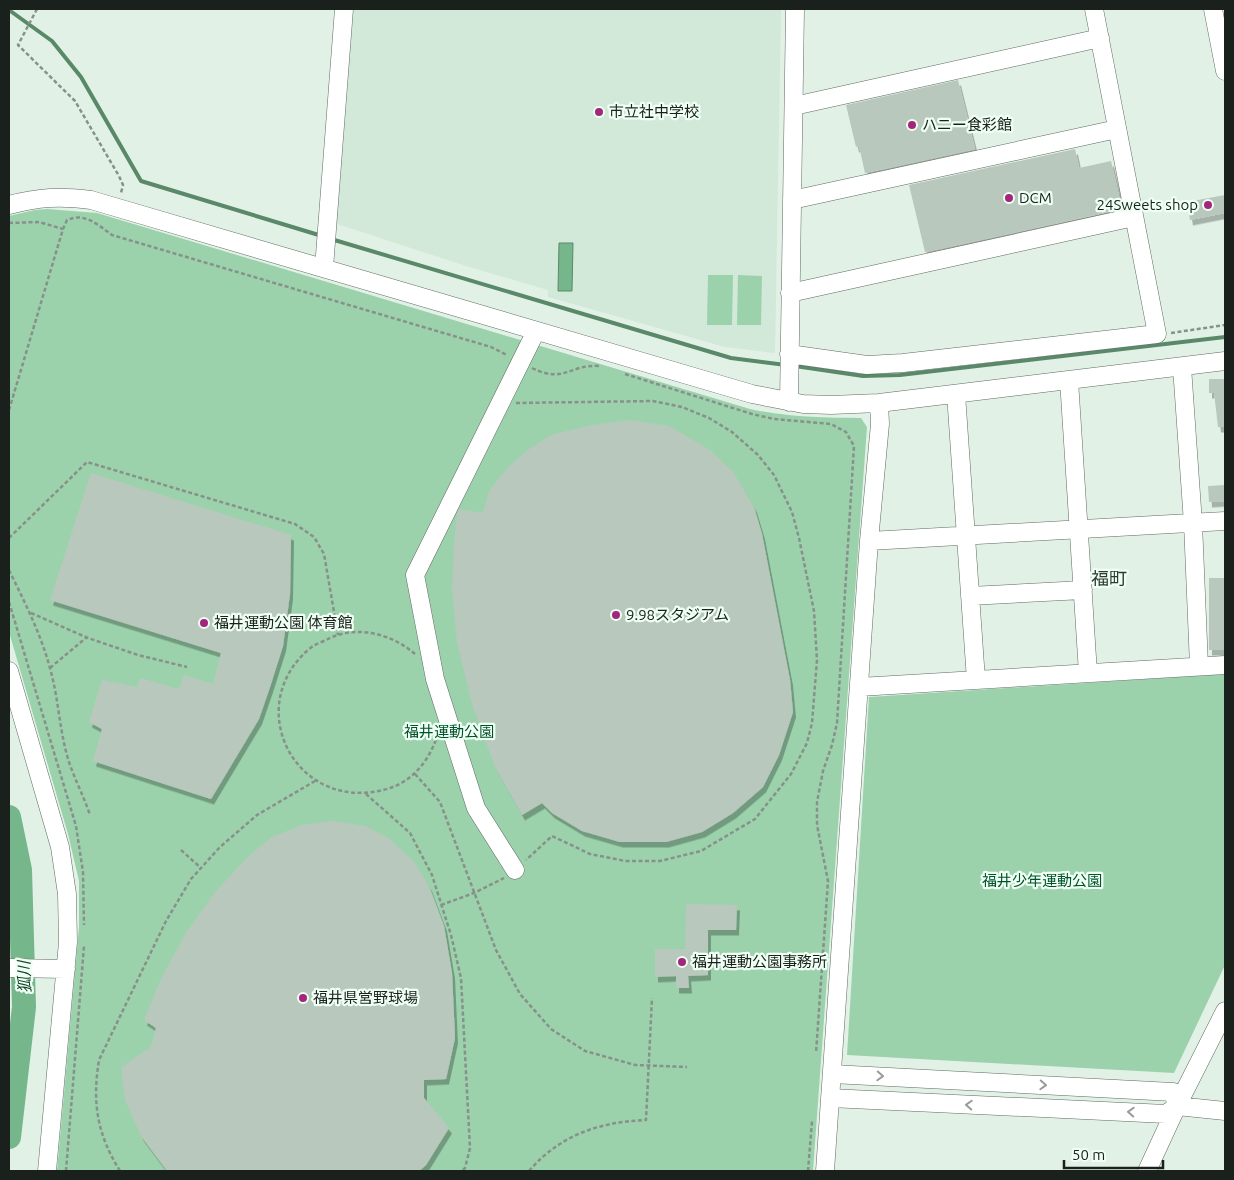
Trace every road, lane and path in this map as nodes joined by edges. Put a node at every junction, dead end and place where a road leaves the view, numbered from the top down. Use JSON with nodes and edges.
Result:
{"nodes":[{"id":1,"x":37,"y":9,"type":"edge"},
{"id":2,"x":344,"y":9,"type":"edge"},
{"id":3,"x":795,"y":9,"type":"edge"},
{"id":4,"x":1094,"y":9,"type":"edge"},
{"id":5,"x":1213,"y":9,"type":"edge"},
{"id":6,"x":1100,"y":38,"type":"junction"},
{"id":7,"x":1225,"y":71,"type":"edge"},
{"id":8,"x":794,"y":106,"type":"junction"},
{"id":9,"x":1117,"y":129,"type":"junction"},
{"id":10,"x":122,"y":192,"type":"dead end"},
{"id":11,"x":792,"y":200,"type":"junction"},
{"id":12,"x":9,"y":205,"type":"edge"},
{"id":13,"x":1134,"y":217,"type":"junction"},
{"id":14,"x":9,"y":223,"type":"edge"},
{"id":15,"x":63,"y":229,"type":"junction"},
{"id":16,"x":324,"y":268,"type":"junction"},
{"id":17,"x":790,"y":292,"type":"junction"},
{"id":18,"x":1225,"y":325,"type":"edge"},
{"id":19,"x":536,"y":331,"type":"junction"},
{"id":20,"x":1157,"y":334,"type":"junction"},
{"id":21,"x":1225,"y":361,"type":"edge"},
{"id":22,"x":520,"y":362,"type":"junction"},
{"id":23,"x":789,"y":362,"type":"junction"},
{"id":24,"x":1182,"y":367,"type":"junction"},
{"id":25,"x":607,"y":368,"type":"dead end"},
{"id":26,"x":625,"y":374,"type":"dead end"},
{"id":27,"x":1070,"y":380,"type":"junction"},
{"id":28,"x":956,"y":394,"type":"junction"},
{"id":29,"x":788,"y":402,"type":"junction"},
{"id":30,"x":879,"y":403,"type":"junction"},
{"id":31,"x":500,"y":404,"type":"junction"},
{"id":32,"x":9,"y":410,"type":"edge"},
{"id":33,"x":1225,"y":521,"type":"edge"},
{"id":34,"x":1193,"y":523,"type":"junction"},
{"id":35,"x":1080,"y":529,"type":"junction"},
{"id":36,"x":966,"y":536,"type":"junction"},
{"id":37,"x":9,"y":538,"type":"edge"},
{"id":38,"x":869,"y":541,"type":"junction"},
{"id":39,"x":9,"y":570,"type":"edge"},
{"id":40,"x":1083,"y":590,"type":"junction"},
{"id":41,"x":970,"y":596,"type":"junction"},
{"id":42,"x":9,"y":602,"type":"edge"},
{"id":43,"x":30,"y":613,"type":"junction"},
{"id":44,"x":338,"y":634,"type":"junction"},
{"id":45,"x":86,"y":637,"type":"junction"},
{"id":46,"x":416,"y":655,"type":"dead end"},
{"id":47,"x":1225,"y":664,"type":"edge"},
{"id":48,"x":1199,"y":666,"type":"junction"},
{"id":49,"x":187,"y":667,"type":"dead end"},
{"id":50,"x":50,"y":668,"type":"junction"},
{"id":51,"x":9,"y":671,"type":"edge"},
{"id":52,"x":1088,"y":673,"type":"junction"},
{"id":53,"x":976,"y":680,"type":"junction"},
{"id":54,"x":859,"y":687,"type":"junction"},
{"id":55,"x":438,"y":736,"type":"dead end"},
{"id":56,"x":415,"y":774,"type":"junction"},
{"id":57,"x":315,"y":782,"type":"junction"},
{"id":58,"x":366,"y":794,"type":"junction"},
{"id":59,"x":90,"y":815,"type":"dead end"},
{"id":60,"x":79,"y":844,"type":"dead end"},
{"id":61,"x":181,"y":850,"type":"dead end"},
{"id":62,"x":201,"y":868,"type":"junction"},
{"id":63,"x":515,"y":870,"type":"junction"},
{"id":64,"x":474,"y":893,"type":"junction"},
{"id":65,"x":441,"y":905,"type":"junction"},
{"id":66,"x":11,"y":967,"type":"edge"},
{"id":67,"x":60,"y":969,"type":"junction"},
{"id":68,"x":652,"y":998,"type":"dead end"},
{"id":69,"x":1225,"y":1011,"type":"edge"},
{"id":70,"x":816,"y":1053,"type":"dead end"},
{"id":71,"x":649,"y":1066,"type":"junction"},
{"id":72,"x":687,"y":1067,"type":"dead end"},
{"id":73,"x":832,"y":1074,"type":"junction"},
{"id":74,"x":830,"y":1098,"type":"junction"},
{"id":75,"x":1177,"y":1106,"type":"junction"},
{"id":76,"x":1225,"y":1111,"type":"edge"},
{"id":77,"x":812,"y":1121,"type":"dead end"},
{"id":78,"x":47,"y":1171,"type":"edge"},
{"id":79,"x":120,"y":1171,"type":"edge"},
{"id":80,"x":462,"y":1171,"type":"edge"},
{"id":81,"x":529,"y":1171,"type":"edge"},
{"id":82,"x":808,"y":1171,"type":"edge"},
{"id":83,"x":825,"y":1171,"type":"edge"},
{"id":84,"x":1147,"y":1171,"type":"edge"}],
"edges":[{"from":1,"to":10,"type":"path"},
{"from":2,"to":16,"type":"street"},
{"from":3,"to":8,"type":"street"},
{"from":4,"to":6,"type":"street"},
{"from":5,"to":7,"type":"street"},
{"from":6,"to":8,"type":"street"},
{"from":6,"to":9,"type":"street"},
{"from":8,"to":11,"type":"street"},
{"from":9,"to":11,"type":"street"},
{"from":9,"to":13,"type":"street"},
{"from":11,"to":17,"type":"street"},
{"from":12,"to":16,"type":"street"},
{"from":13,"to":17,"type":"street"},
{"from":13,"to":20,"type":"street"},
{"from":14,"to":15,"type":"path"},
{"from":15,"to":22,"type":"path"},
{"from":15,"to":32,"type":"path"},
{"from":16,"to":19,"type":"street"},
{"from":17,"to":23,"type":"street"},
{"from":18,"to":20,"type":"path"},
{"from":19,"to":22,"type":"street"},
{"from":19,"to":29,"type":"street"},
{"from":20,"to":23,"type":"street"},
{"from":21,"to":24,"type":"street"},
{"from":22,"to":25,"type":"path"},
{"from":22,"to":31,"type":"street"},
{"from":23,"to":29,"type":"street"},
{"from":24,"to":27,"type":"street"},
{"from":24,"to":34,"type":"street"},
{"from":26,"to":70,"type":"path"},
{"from":27,"to":28,"type":"street"},
{"from":27,"to":35,"type":"street"},
{"from":28,"to":30,"type":"street"},
{"from":28,"to":36,"type":"street"},
{"from":29,"to":30,"type":"street"},
{"from":30,"to":38,"type":"street"},
{"from":31,"to":63,"type":"street"},
{"from":31,"to":63,"type":"path"},
{"from":33,"to":34,"type":"street"},
{"from":34,"to":35,"type":"street"},
{"from":34,"to":48,"type":"street"},
{"from":35,"to":36,"type":"street"},
{"from":35,"to":40,"type":"street"},
{"from":36,"to":38,"type":"street"},
{"from":36,"to":41,"type":"street"},
{"from":37,"to":44,"type":"path"},
{"from":38,"to":54,"type":"street"},
{"from":39,"to":43,"type":"path"},
{"from":40,"to":41,"type":"street"},
{"from":40,"to":52,"type":"street"},
{"from":41,"to":53,"type":"street"},
{"from":42,"to":60,"type":"path"},
{"from":43,"to":45,"type":"path"},
{"from":43,"to":50,"type":"path"},
{"from":44,"to":46,"type":"path"},
{"from":44,"to":57,"type":"path"},
{"from":45,"to":49,"type":"path"},
{"from":45,"to":50,"type":"path"},
{"from":47,"to":48,"type":"street"},
{"from":48,"to":52,"type":"street"},
{"from":50,"to":59,"type":"path"},
{"from":51,"to":67,"type":"street"},
{"from":52,"to":53,"type":"street"},
{"from":53,"to":54,"type":"street"},
{"from":54,"to":73,"type":"street"},
{"from":55,"to":56,"type":"path"},
{"from":56,"to":58,"type":"path"},
{"from":56,"to":64,"type":"path"},
{"from":57,"to":58,"type":"path"},
{"from":57,"to":62,"type":"path"},
{"from":58,"to":65,"type":"path"},
{"from":61,"to":62,"type":"path"},
{"from":62,"to":79,"type":"path"},
{"from":63,"to":64,"type":"path"},
{"from":64,"to":65,"type":"path"},
{"from":64,"to":71,"type":"path"},
{"from":65,"to":80,"type":"path"},
{"from":66,"to":67,"type":"street"},
{"from":67,"to":78,"type":"street"},
{"from":68,"to":71,"type":"path"},
{"from":69,"to":75,"type":"street"},
{"from":71,"to":72,"type":"path"},
{"from":71,"to":81,"type":"path"},
{"from":73,"to":74,"type":"street"},
{"from":73,"to":75,"type":"street","one_way":true},
{"from":75,"to":74,"type":"street","one_way":true},
{"from":74,"to":83,"type":"street"},
{"from":75,"to":76,"type":"street"},
{"from":75,"to":84,"type":"street"},
{"from":77,"to":82,"type":"path"}]}
